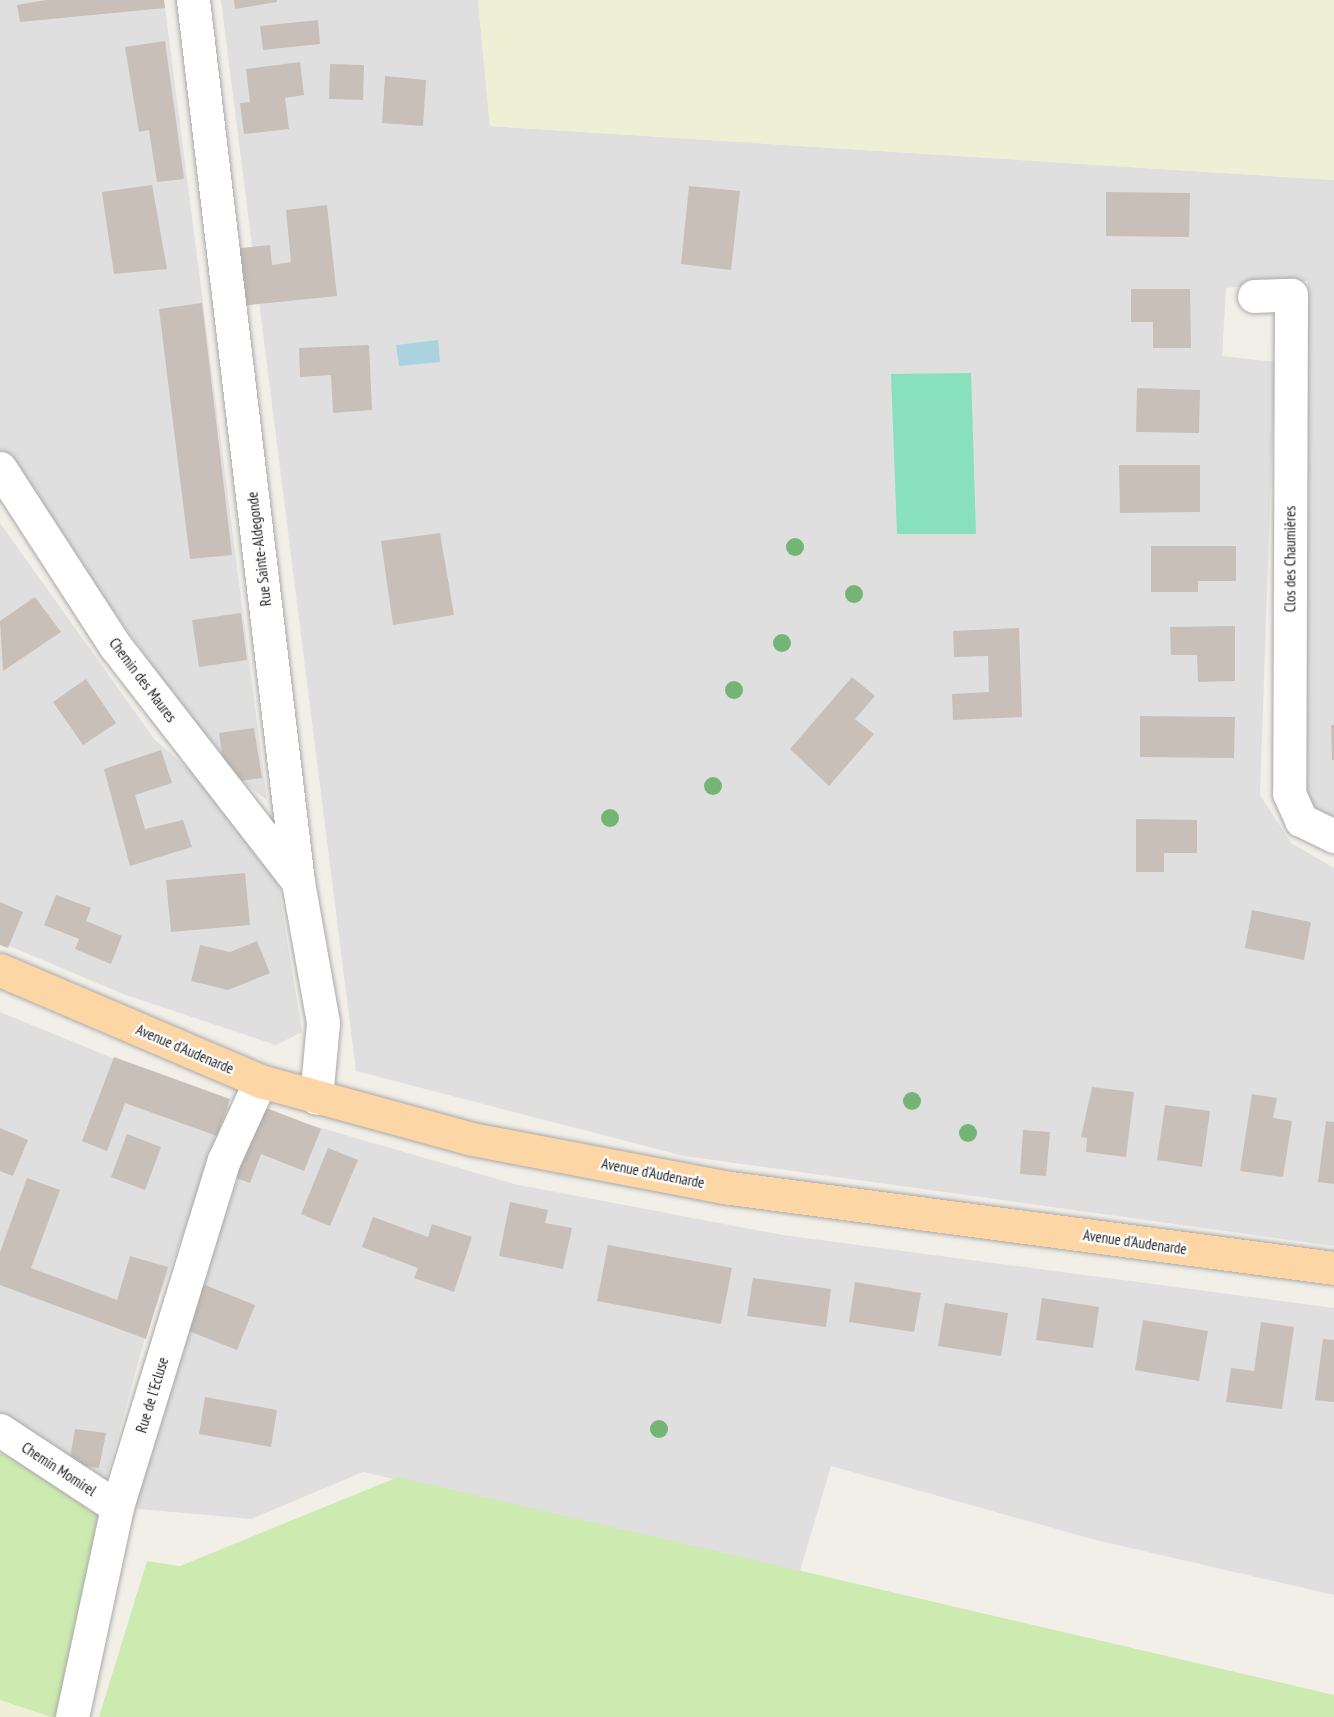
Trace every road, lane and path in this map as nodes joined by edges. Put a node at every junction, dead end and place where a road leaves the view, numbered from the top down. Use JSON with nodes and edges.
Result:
{"nodes":[{"id":1,"x":193,"y":0,"type":"edge"},
{"id":2,"x":1254,"y":297,"type":"dead end"},
{"id":3,"x":0,"y":468,"type":"edge"},
{"id":4,"x":1334,"y":836,"type":"edge"},
{"id":5,"x":298,"y":882,"type":"junction"},
{"id":6,"x":0,"y":970,"type":"edge"},
{"id":7,"x":260,"y":1081,"type":"junction"},
{"id":8,"x":316,"y":1098,"type":"junction"},
{"id":9,"x":1334,"y":1268,"type":"edge"},
{"id":10,"x":0,"y":1430,"type":"edge"},
{"id":11,"x":117,"y":1507,"type":"junction"},
{"id":12,"x":72,"y":1717,"type":"edge"}],
"edges":[{"from":1,"to":5,"type":"street","name":"Rue Sainte-Aldegonde"},
{"from":2,"to":4,"type":"street","name":"Clos des Chaumières"},
{"from":3,"to":5,"type":"street","name":"Chemin des Maures"},
{"from":5,"to":8,"type":"street","name":"Rue Sainte-Aldegonde"},
{"from":6,"to":7,"type":"main road","name":"Avenue d'Audenarde"},
{"from":7,"to":8,"type":"main road","name":"Avenue d'Audenarde"},
{"from":7,"to":11,"type":"street","name":"Rue de l'Ecluse"},
{"from":8,"to":9,"type":"main road","name":"Avenue d'Audenarde"},
{"from":10,"to":11,"type":"street","name":"Chemin Momirel"},
{"from":11,"to":12,"type":"street","name":"Rue de l'Ecluse"}]}
